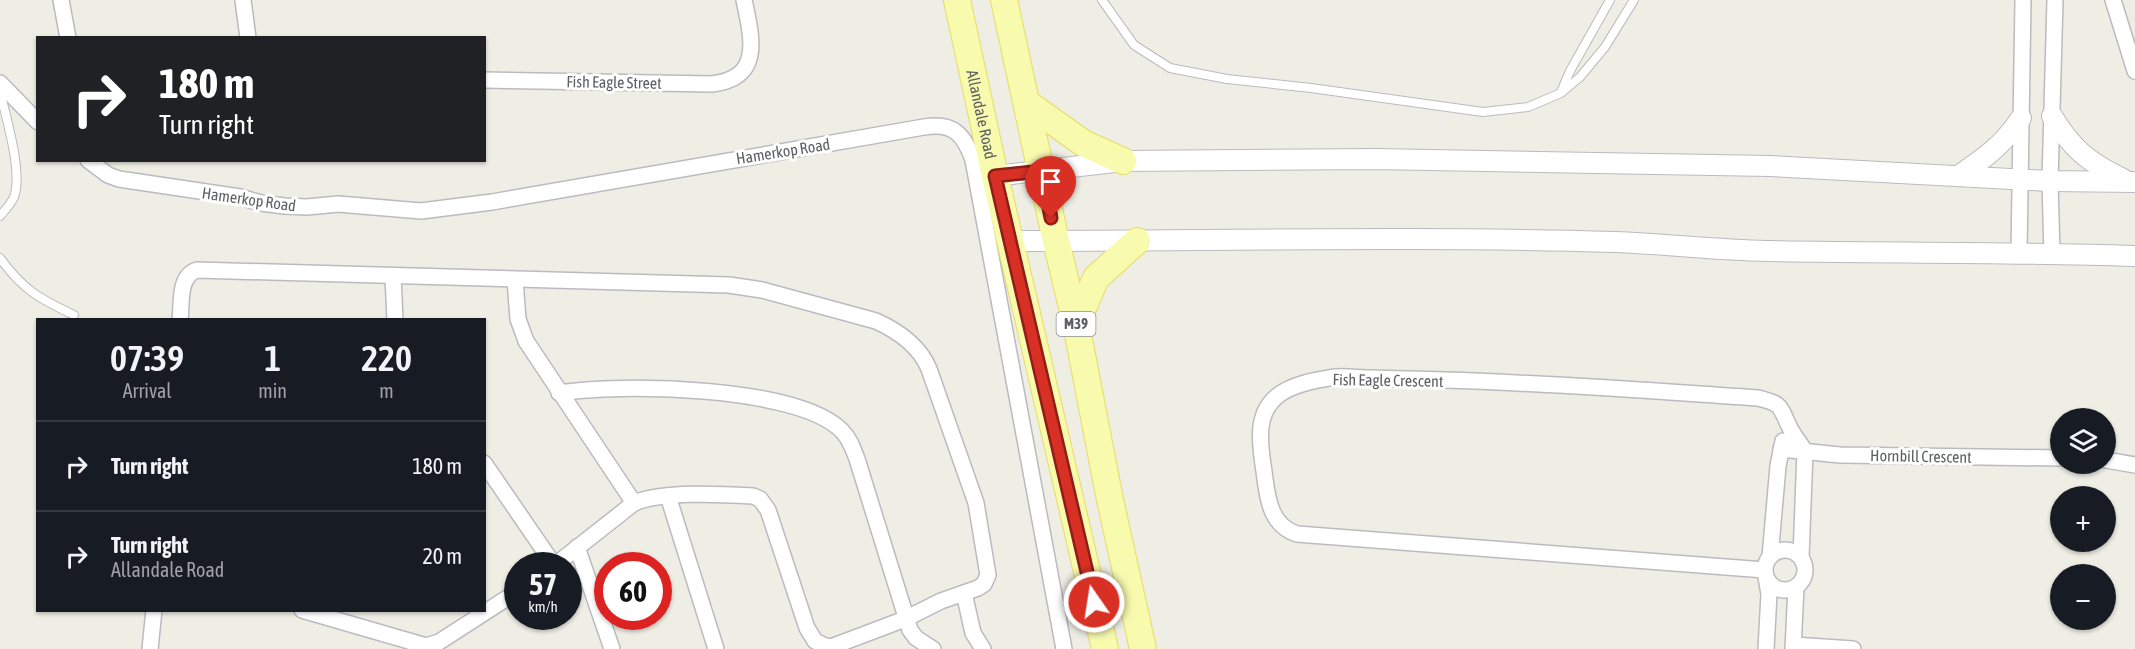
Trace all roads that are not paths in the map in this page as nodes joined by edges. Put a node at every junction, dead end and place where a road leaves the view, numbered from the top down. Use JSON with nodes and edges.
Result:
{"nodes":[{"id":1,"x":61,"y":0,"type":"edge"},
{"id":2,"x":243,"y":0,"type":"edge"},
{"id":3,"x":744,"y":0,"type":"edge"},
{"id":4,"x":957,"y":0,"type":"edge"},
{"id":5,"x":1004,"y":0,"type":"edge"},
{"id":6,"x":1102,"y":0,"type":"edge"},
{"id":7,"x":1610,"y":0,"type":"edge"},
{"id":8,"x":1634,"y":0,"type":"edge"},
{"id":9,"x":2023,"y":0,"type":"edge"},
{"id":10,"x":2055,"y":0,"type":"edge"},
{"id":11,"x":2113,"y":0,"type":"edge"},
{"id":12,"x":68,"y":36,"type":"edge"},
{"id":13,"x":248,"y":36,"type":"edge"},
{"id":14,"x":2135,"y":71,"type":"edge"},
{"id":15,"x":486,"y":80,"type":"edge"},
{"id":16,"x":0,"y":83,"type":"edge"},
{"id":17,"x":0,"y":92,"type":"edge"},
{"id":18,"x":1561,"y":93,"type":"junction"},
{"id":19,"x":1027,"y":103,"type":"junction"},
{"id":20,"x":2052,"y":116,"type":"junction"},
{"id":21,"x":2021,"y":118,"type":"junction"},
{"id":22,"x":36,"y":120,"type":"edge"},
{"id":23,"x":1123,"y":161,"type":"junction"},
{"id":24,"x":91,"y":162,"type":"edge"},
{"id":25,"x":1042,"y":171,"type":"junction"},
{"id":26,"x":995,"y":176,"type":"junction"},
{"id":27,"x":1958,"y":176,"type":"junction"},
{"id":28,"x":2020,"y":179,"type":"junction"},
{"id":29,"x":2050,"y":181,"type":"junction"},
{"id":30,"x":2132,"y":182,"type":"edge"},
{"id":31,"x":0,"y":216,"type":"edge"},
{"id":32,"x":1010,"y":241,"type":"junction"},
{"id":33,"x":1056,"y":241,"type":"junction"},
{"id":34,"x":1137,"y":241,"type":"junction"},
{"id":35,"x":2019,"y":252,"type":"junction"},
{"id":36,"x":2052,"y":254,"type":"junction"},
{"id":37,"x":2135,"y":256,"type":"edge"},
{"id":38,"x":0,"y":258,"type":"edge"},
{"id":39,"x":393,"y":276,"type":"junction"},
{"id":40,"x":515,"y":280,"type":"junction"},
{"id":41,"x":74,"y":315,"type":"dead end"},
{"id":42,"x":180,"y":318,"type":"edge"},
{"id":43,"x":395,"y":318,"type":"edge"},
{"id":44,"x":1076,"y":324,"type":"junction"},
{"id":45,"x":559,"y":393,"type":"junction"},
{"id":46,"x":1788,"y":425,"type":"junction"},
{"id":47,"x":1781,"y":449,"type":"junction"},
{"id":48,"x":1805,"y":451,"type":"junction"},
{"id":49,"x":2050,"y":458,"type":"edge"},
{"id":50,"x":2116,"y":462,"type":"edge"},
{"id":51,"x":2135,"y":465,"type":"edge"},
{"id":52,"x":486,"y":466,"type":"edge"},
{"id":53,"x":668,"y":496,"type":"junction"},
{"id":54,"x":634,"y":503,"type":"junction"},
{"id":55,"x":577,"y":547,"type":"junction"},
{"id":56,"x":545,"y":552,"type":"edge"},
{"id":57,"x":571,"y":552,"type":"edge"},
{"id":58,"x":1801,"y":557,"type":"junction"},
{"id":59,"x":1767,"y":568,"type":"junction"},
{"id":60,"x":1796,"y":587,"type":"junction"},
{"id":61,"x":964,"y":593,"type":"junction"},
{"id":62,"x":504,"y":598,"type":"edge"},
{"id":63,"x":486,"y":608,"type":"edge"},
{"id":64,"x":154,"y":612,"type":"edge"},
{"id":65,"x":310,"y":612,"type":"edge"},
{"id":66,"x":473,"y":615,"type":"edge"},
{"id":67,"x":905,"y":619,"type":"junction"},
{"id":68,"x":1793,"y":647,"type":"edge"},
{"id":69,"x":150,"y":649,"type":"edge"},
{"id":70,"x":612,"y":649,"type":"edge"},
{"id":71,"x":716,"y":649,"type":"edge"},
{"id":72,"x":933,"y":649,"type":"edge"},
{"id":73,"x":983,"y":649,"type":"edge"},
{"id":74,"x":1064,"y":649,"type":"edge"},
{"id":75,"x":1104,"y":649,"type":"edge"},
{"id":76,"x":1143,"y":649,"type":"edge"},
{"id":77,"x":1766,"y":649,"type":"edge"},
{"id":78,"x":1853,"y":649,"type":"edge"}],
"edges":[{"from":1,"to":12,"type":"street"},
{"from":2,"to":13,"type":"street"},
{"from":3,"to":15,"type":"street","name":"Fish Eagle Street"},
{"from":4,"to":26,"type":"main road","name":"Allandale Road","number":"M39"},
{"from":5,"to":19,"type":"main road","number":"M39"},
{"from":6,"to":18,"type":"lane"},
{"from":7,"to":18,"type":"lane"},
{"from":8,"to":18,"type":"lane"},
{"from":9,"to":21,"type":"street"},
{"from":10,"to":20,"type":"street"},
{"from":11,"to":14,"type":"street"},
{"from":16,"to":22,"type":"street"},
{"from":17,"to":31,"type":"lane"},
{"from":19,"to":23,"type":"main road"},
{"from":19,"to":25,"type":"main road","number":"M39"},
{"from":20,"to":29,"type":"street"},
{"from":20,"to":30,"type":"street"},
{"from":21,"to":27,"type":"street"},
{"from":21,"to":28,"type":"street"},
{"from":23,"to":25,"type":"street"},
{"from":23,"to":27,"type":"street"},
{"from":24,"to":74,"type":"street","name":"Hamerkop Road"},
{"from":25,"to":26,"type":"street"},
{"from":25,"to":33,"type":"main road","number":"M39"},
{"from":26,"to":32,"type":"main road","name":"Allandale Road","number":"M39"},
{"from":27,"to":28,"type":"street"},
{"from":28,"to":29,"type":"street"},
{"from":28,"to":35,"type":"street"},
{"from":29,"to":30,"type":"street"},
{"from":29,"to":36,"type":"street"},
{"from":32,"to":33,"type":"street"},
{"from":32,"to":75,"type":"main road","name":"Allandale Road","number":"M39"},
{"from":33,"to":34,"type":"street"},
{"from":33,"to":44,"type":"main road","number":"M39"},
{"from":34,"to":35,"type":"street"},
{"from":34,"to":44,"type":"main road"},
{"from":35,"to":36,"type":"street"},
{"from":36,"to":37,"type":"street"},
{"from":38,"to":41,"type":"lane"},
{"from":39,"to":40,"type":"street"},
{"from":39,"to":42,"type":"street"},
{"from":39,"to":43,"type":"street"},
{"from":40,"to":45,"type":"street"},
{"from":40,"to":61,"type":"street"},
{"from":44,"to":76,"type":"main road","number":"M39"},
{"from":45,"to":54,"type":"street"},
{"from":45,"to":67,"type":"street"},
{"from":46,"to":47,"type":"street"},
{"from":46,"to":48,"type":"street","name":"Fish Eagle Crescent"},
{"from":46,"to":59,"type":"street","name":"Fish Eagle Crescent"},
{"from":47,"to":48,"type":"street","name":"Hornbill Crescent"},
{"from":47,"to":59,"type":"street"},
{"from":48,"to":49,"type":"street","name":"Hornbill Crescent"},
{"from":48,"to":58,"type":"street"},
{"from":50,"to":51,"type":"street"},
{"from":52,"to":56,"type":"street"},
{"from":53,"to":54,"type":"street"},
{"from":53,"to":67,"type":"street"},
{"from":53,"to":71,"type":"street"},
{"from":54,"to":55,"type":"street"},
{"from":55,"to":57,"type":"street"},
{"from":55,"to":70,"type":"street"},
{"from":58,"to":59,"type":"street"},
{"from":58,"to":60,"type":"street"},
{"from":59,"to":60,"type":"street"},
{"from":59,"to":77,"type":"street"},
{"from":60,"to":68,"type":"street"},
{"from":61,"to":67,"type":"street"},
{"from":61,"to":73,"type":"street"},
{"from":62,"to":63,"type":"street"},
{"from":64,"to":69,"type":"street"},
{"from":65,"to":66,"type":"street"},
{"from":67,"to":72,"type":"street"},
{"from":68,"to":78,"type":"street"}]}
